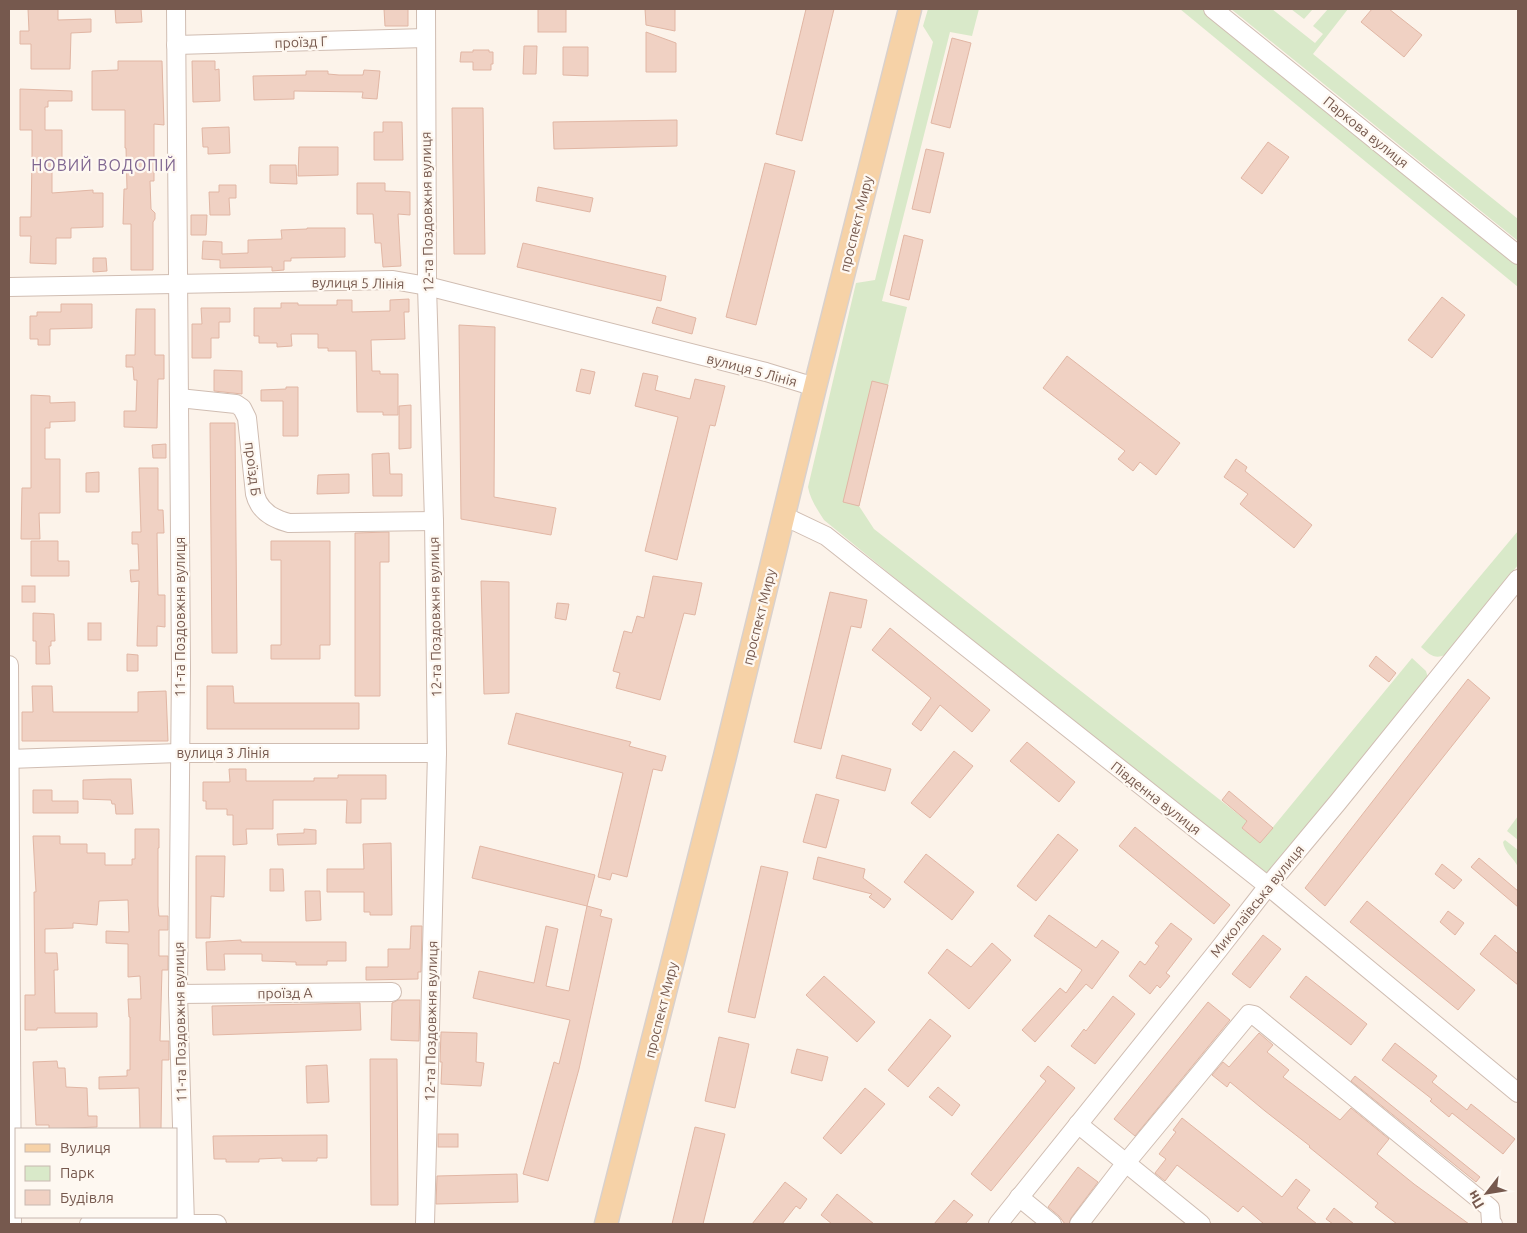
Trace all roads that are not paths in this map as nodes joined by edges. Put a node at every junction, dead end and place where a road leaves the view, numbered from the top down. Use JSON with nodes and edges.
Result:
{"nodes":[{"id":1,"x":176,"y":9,"type":"edge"},
{"id":2,"x":426,"y":9,"type":"edge"},
{"id":3,"x":910,"y":9,"type":"edge"},
{"id":4,"x":1213,"y":9,"type":"edge"},
{"id":5,"x":426,"y":38,"type":"junction"},
{"id":6,"x":176,"y":45,"type":"junction"},
{"id":7,"x":1518,"y":254,"type":"edge"},
{"id":8,"x":177,"y":284,"type":"junction"},
{"id":9,"x":427,"y":286,"type":"junction"},
{"id":10,"x":9,"y":287,"type":"edge"},
{"id":11,"x":815,"y":387,"type":"junction"},
{"id":12,"x":179,"y":398,"type":"junction"},
{"id":13,"x":784,"y":516,"type":"junction"},
{"id":14,"x":434,"y":521,"type":"junction"},
{"id":15,"x":1518,"y":579,"type":"edge"},
{"id":16,"x":9,"y":665,"type":"edge"},
{"id":17,"x":179,"y":753,"type":"junction"},
{"id":18,"x":437,"y":753,"type":"junction"},
{"id":19,"x":9,"y":759,"type":"edge"},
{"id":20,"x":1268,"y":886,"type":"junction"},
{"id":21,"x":392,"y":992,"type":"dead end"},
{"id":22,"x":178,"y":994,"type":"junction"},
{"id":23,"x":1518,"y":1093,"type":"edge"},
{"id":24,"x":1078,"y":1124,"type":"junction"},
{"id":25,"x":1125,"y":1164,"type":"junction"},
{"id":26,"x":1018,"y":1197,"type":"junction"},
{"id":27,"x":12,"y":1224,"type":"edge"},
{"id":28,"x":89,"y":1224,"type":"edge"},
{"id":29,"x":185,"y":1224,"type":"edge"},
{"id":30,"x":217,"y":1224,"type":"edge"},
{"id":31,"x":425,"y":1224,"type":"edge"},
{"id":32,"x":606,"y":1224,"type":"edge"},
{"id":33,"x":998,"y":1224,"type":"edge"},
{"id":34,"x":1052,"y":1224,"type":"edge"},
{"id":35,"x":1078,"y":1224,"type":"edge"},
{"id":36,"x":1201,"y":1224,"type":"edge"},
{"id":37,"x":1493,"y":1224,"type":"edge"}],
"edges":[{"from":1,"to":6,"type":"street","name":"11-та Поздовжня вулиця"},
{"from":2,"to":5,"type":"street","name":"12-та Поздовжня вулиця"},
{"from":3,"to":11,"type":"main road","name":"проспект Миру"},
{"from":4,"to":7,"type":"street","name":"Паркова вулиця"},
{"from":5,"to":6,"type":"street","name":"проїзд Г"},
{"from":5,"to":9,"type":"street","name":"12-та Поздовжня вулиця"},
{"from":6,"to":8,"type":"street","name":"11-та Поздовжня вулиця"},
{"from":8,"to":9,"type":"street","name":"вулиця 5 Лінія"},
{"from":8,"to":10,"type":"street","name":"вулиця 5 Лінія"},
{"from":8,"to":12,"type":"street","name":"11-та Поздовжня вулиця"},
{"from":9,"to":11,"type":"street","name":"вулиця 5 Лінія"},
{"from":9,"to":14,"type":"street","name":"12-та Поздовжня вулиця"},
{"from":11,"to":13,"type":"main road","name":"проспект Миру"},
{"from":12,"to":14,"type":"street","name":"проїзд Б"},
{"from":12,"to":17,"type":"street","name":"11-та Поздовжня вулиця"},
{"from":13,"to":20,"type":"street","name":"Південна вулиця"},
{"from":13,"to":32,"type":"main road","name":"проспект Миру"},
{"from":14,"to":18,"type":"street","name":"12-та Поздовжня вулиця"},
{"from":15,"to":20,"type":"street","name":"Миколаївська вулиця"},
{"from":16,"to":19,"type":"street"},
{"from":17,"to":18,"type":"street","name":"вулиця 3 Лінія"},
{"from":17,"to":19,"type":"street","name":"вулиця 3 Лінія"},
{"from":17,"to":22,"type":"street","name":"11-та Поздовжня вулиця"},
{"from":18,"to":31,"type":"street","name":"12-та Поздовжня вулиця"},
{"from":19,"to":27,"type":"street"},
{"from":20,"to":23,"type":"street","name":"Південна вулиця"},
{"from":20,"to":24,"type":"street","name":"Миколаївська вулиця"},
{"from":21,"to":22,"type":"street","name":"проїзд А"},
{"from":22,"to":29,"type":"street","name":"11-та Поздовжня вулиця"},
{"from":24,"to":25,"type":"street"},
{"from":24,"to":26,"type":"street","name":"Миколаївська вулиця"},
{"from":25,"to":35,"type":"street"},
{"from":25,"to":36,"type":"street"},
{"from":25,"to":37,"type":"street"},
{"from":26,"to":33,"type":"street","name":"Миколаївська вулиця"},
{"from":26,"to":34,"type":"street"},
{"from":28,"to":29,"type":"street"},
{"from":29,"to":30,"type":"street"}]}
